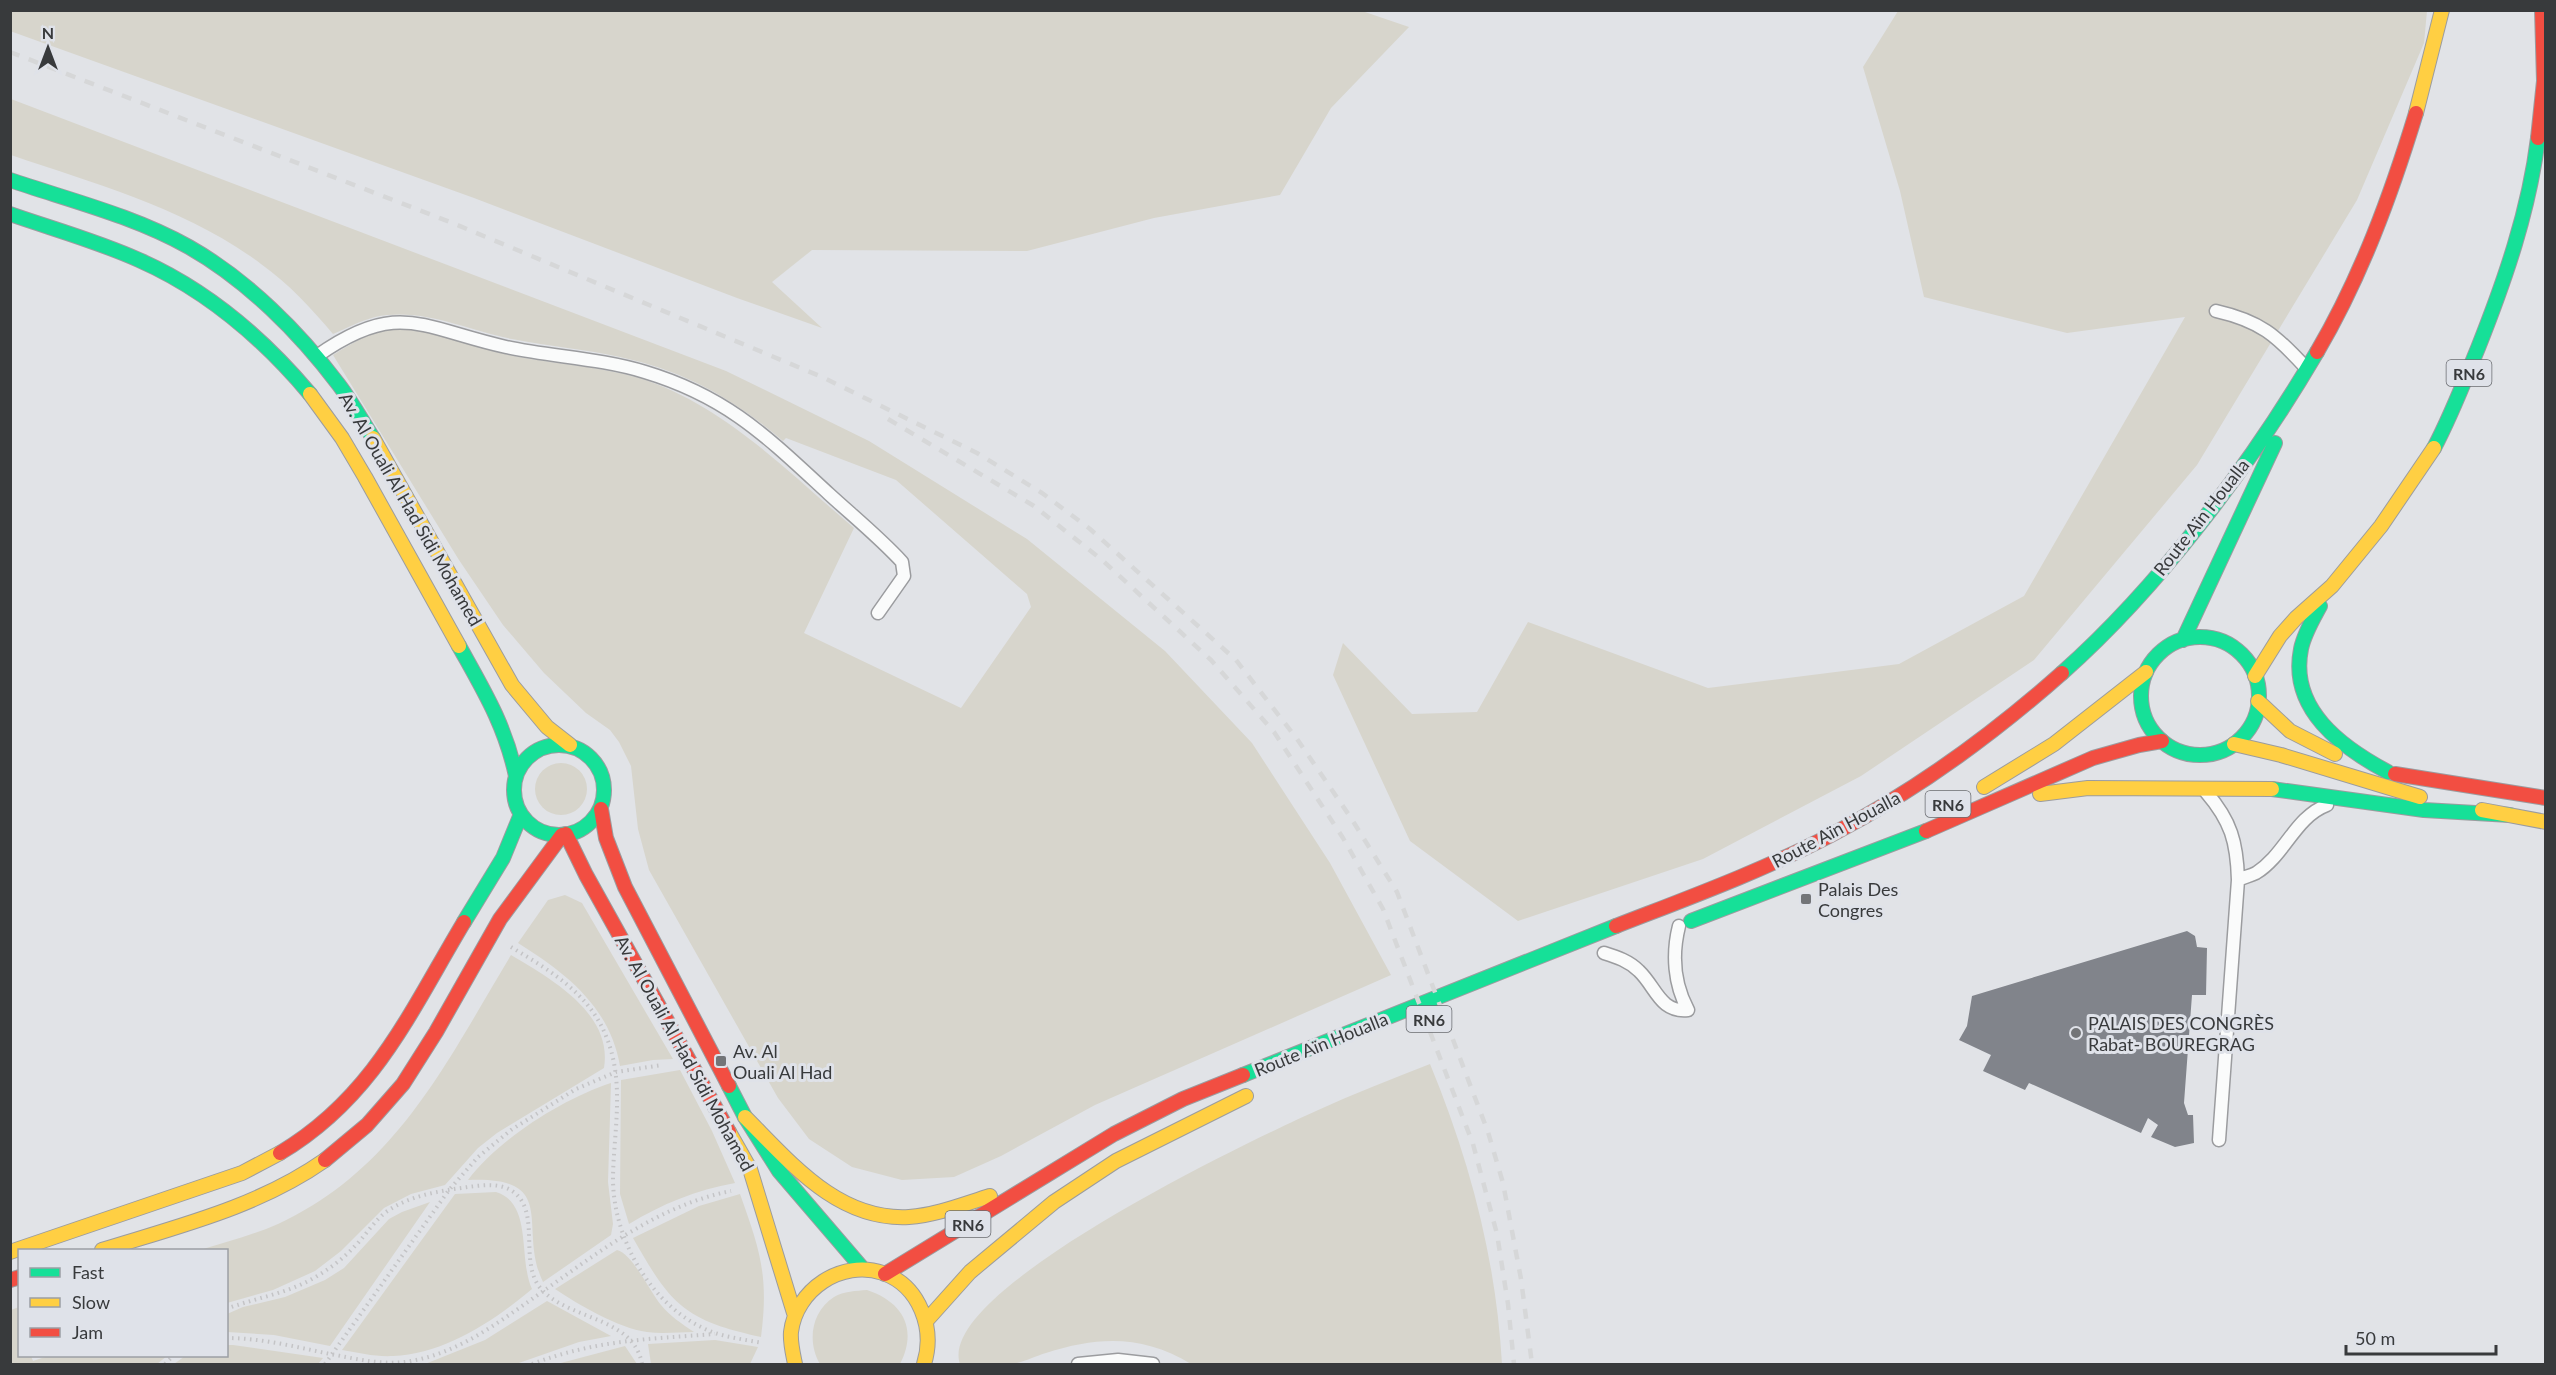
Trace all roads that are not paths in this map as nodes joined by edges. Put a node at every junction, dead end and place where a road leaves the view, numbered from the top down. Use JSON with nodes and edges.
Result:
{"nodes":[{"id":1,"x":2442,"y":10,"type":"edge"},
{"id":2,"x":2542,"y":10,"type":"edge"},
{"id":3,"x":10,"y":180,"type":"edge"},
{"id":4,"x":10,"y":214,"type":"edge"},
{"id":5,"x":2216,"y":311,"type":"dead end"},
{"id":6,"x":316,"y":357,"type":"junction"},
{"id":7,"x":2307,"y":369,"type":"junction"},
{"id":8,"x":2295,"y":391,"type":"junction"},
{"id":9,"x":2332,"y":586,"type":"junction"},
{"id":10,"x":878,"y":613,"type":"dead end"},
{"id":11,"x":2183,"y":640,"type":"junction"},
{"id":12,"x":2146,"y":672,"type":"junction"},
{"id":13,"x":2255,"y":676,"type":"junction"},
{"id":14,"x":2258,"y":701,"type":"junction"},
{"id":15,"x":2162,"y":741,"type":"junction"},
{"id":16,"x":2234,"y":744,"type":"junction"},
{"id":17,"x":570,"y":745,"type":"junction"},
{"id":18,"x":2388,"y":772,"type":"junction"},
{"id":19,"x":516,"y":776,"type":"junction"},
{"id":20,"x":2202,"y":787,"type":"junction"},
{"id":21,"x":1970,"y":794,"type":"dead end"},
{"id":22,"x":2546,"y":798,"type":"edge"},
{"id":23,"x":2349,"y":800,"type":"junction"},
{"id":24,"x":1983,"y":808,"type":"junction"},
{"id":25,"x":601,"y":809,"type":"junction"},
{"id":26,"x":521,"y":814,"type":"junction"},
{"id":27,"x":2510,"y":815,"type":"junction"},
{"id":28,"x":2546,"y":822,"type":"edge"},
{"id":29,"x":1902,"y":825,"type":"dead end"},
{"id":30,"x":564,"y":835,"type":"junction"},
{"id":31,"x":2238,"y":880,"type":"junction"},
{"id":32,"x":1724,"y":884,"type":"junction"},
{"id":33,"x":1673,"y":928,"type":"joint"},
{"id":34,"x":1626,"y":945,"type":"dead end"},
{"id":35,"x":1599,"y":955,"type":"joint"},
{"id":36,"x":1257,"y":1091,"type":"dead end"},
{"id":37,"x":745,"y":1117,"type":"junction"},
{"id":38,"x":2218,"y":1140,"type":"dead end"},
{"id":39,"x":1051,"y":1173,"type":"junction"},
{"id":40,"x":19,"y":1249,"type":"edge"},
{"id":41,"x":108,"y":1249,"type":"edge"},
{"id":42,"x":863,"y":1269,"type":"junction"},
{"id":43,"x":885,"y":1274,"type":"junction"},
{"id":44,"x":794,"y":1313,"type":"junction"},
{"id":45,"x":927,"y":1320,"type":"junction"},
{"id":46,"x":793,"y":1359,"type":"edge"},
{"id":47,"x":927,"y":1361,"type":"edge"},
{"id":48,"x":1084,"y":1364,"type":"edge"},
{"id":49,"x":783,"y":1365,"type":"edge"},
{"id":50,"x":1078,"y":1365,"type":"edge"},
{"id":51,"x":1153,"y":1365,"type":"edge"}],
"edges":[{"from":1,"to":7,"type":"main road","name":"Route Aïn Houalla","number":"RN6"},
{"from":2,"to":9,"type":"main road","number":"RN6"},
{"from":3,"to":6,"type":"main road","name":"Av. Al Ouali Al Had Sidi Mohamed"},
{"from":4,"to":19,"type":"main road","name":"Av. Al Ouali Al Had Sidi Mohamed"},
{"from":5,"to":7,"type":"lane"},
{"from":6,"to":10,"type":"lane"},
{"from":6,"to":17,"type":"main road","name":"Av. Al Ouali Al Had Sidi Mohamed"},
{"from":7,"to":8,"type":"main road","name":"Route Aïn Houalla","number":"RN6"},
{"from":8,"to":11,"type":"main road","number":"RN6"},
{"from":8,"to":32,"type":"main road","name":"Route Aïn Houalla","number":"RN6"},
{"from":9,"to":13,"type":"main road","number":"RN6"},
{"from":9,"to":18,"type":"main road"},
{"from":11,"to":12,"type":"main road","number":"RN6"},
{"from":11,"to":13,"type":"main road"},
{"from":12,"to":15,"type":"main road"},
{"from":12,"to":21,"type":"main road","number":"RN6"},
{"from":13,"to":14,"type":"main road"},
{"from":14,"to":16,"type":"main road"},
{"from":14,"to":18,"type":"main road"},
{"from":15,"to":16,"type":"main road"},
{"from":15,"to":24,"type":"main road","name":"Route Aïn Houalla","number":"RN6"},
{"from":16,"to":27,"type":"main road"},
{"from":17,"to":19,"type":"main road"},
{"from":17,"to":25,"type":"main road"},
{"from":18,"to":22,"type":"main road"},
{"from":19,"to":26,"type":"main road"},
{"from":20,"to":23,"type":"main road"},
{"from":20,"to":24,"type":"main road"},
{"from":20,"to":31,"type":"lane"},
{"from":23,"to":27,"type":"main road"},
{"from":23,"to":31,"type":"lane"},
{"from":24,"to":33,"type":"main road","name":"Route Aïn Houalla","number":"RN6"},
{"from":25,"to":30,"type":"main road"},
{"from":25,"to":37,"type":"main road","name":"Av. Al Ouali Al Had Sidi Mohamed"},
{"from":26,"to":30,"type":"main road"},
{"from":26,"to":40,"type":"main road"},
{"from":27,"to":28,"type":"main road"},
{"from":29,"to":32,"type":"main road","number":"RN6"},
{"from":30,"to":41,"type":"main road"},
{"from":30,"to":44,"type":"main road","name":"Av. Al Ouali Al Had Sidi Mohamed"},
{"from":31,"to":38,"type":"lane"},
{"from":32,"to":39,"type":"main road","name":"Route Aïn Houalla","number":"RN6"},
{"from":33,"to":35,"type":"lane"},
{"from":34,"to":35,"type":"main road"},
{"from":36,"to":45,"type":"main road","name":"Route Aïn Houalla","number":"RN6"},
{"from":37,"to":39,"type":"main road"},
{"from":37,"to":42,"type":"main road","name":"Av. Al Ouali Al Had Sidi Mohamed"},
{"from":39,"to":43,"type":"main road","name":"Route Aïn Houalla","number":"RN6"},
{"from":42,"to":43,"type":"main road"},
{"from":42,"to":44,"type":"main road"},
{"from":43,"to":45,"type":"main road"},
{"from":44,"to":46,"type":"main road"},
{"from":45,"to":47,"type":"main road"},
{"from":46,"to":49,"type":"main road"},
{"from":48,"to":50,"type":"lane"},
{"from":48,"to":51,"type":"lane"}]}
